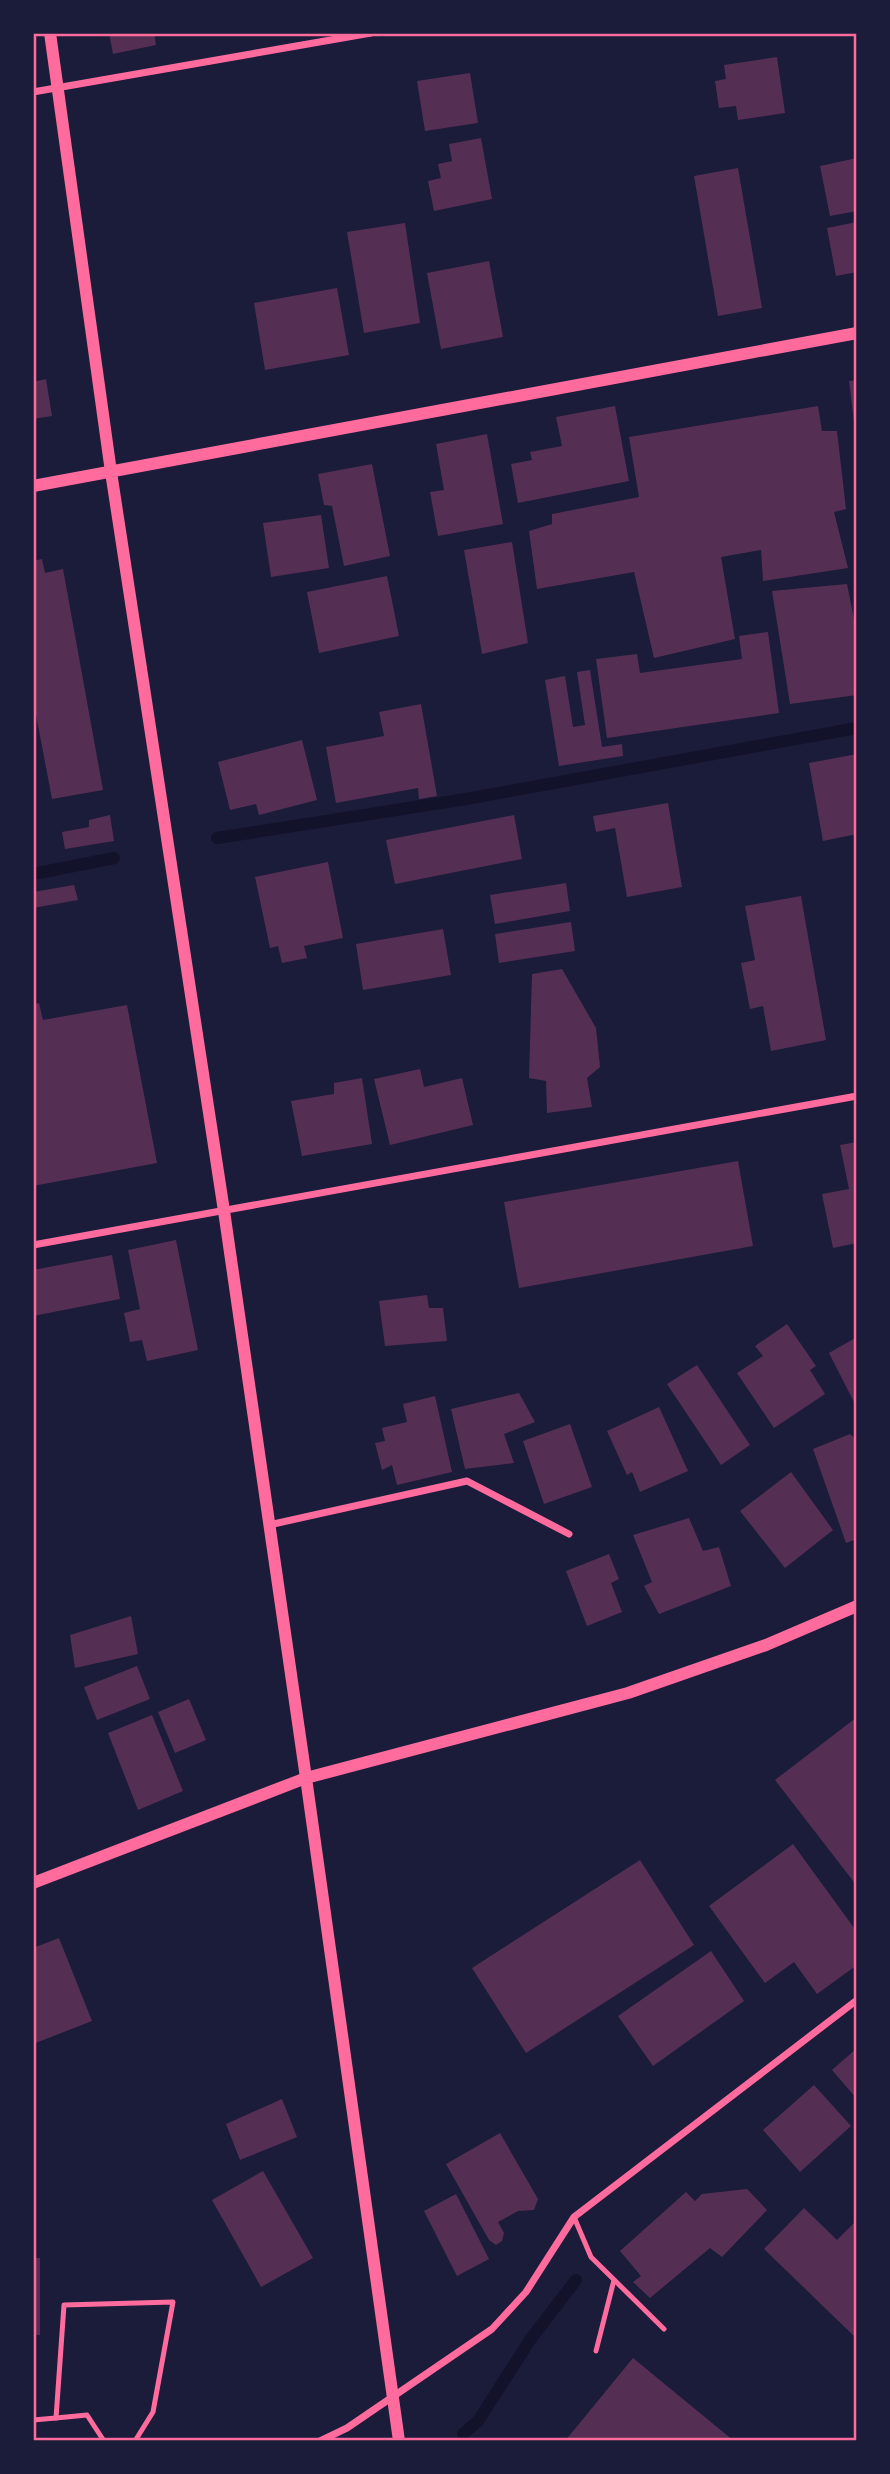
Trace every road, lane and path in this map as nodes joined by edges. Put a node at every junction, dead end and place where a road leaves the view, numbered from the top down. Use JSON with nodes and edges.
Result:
{"nodes":[{"id":1,"x":50,"y":33,"type":"edge"},
{"id":2,"x":371,"y":33,"type":"edge"},
{"id":3,"x":58,"y":87,"type":"junction"},
{"id":4,"x":33,"y":92,"type":"edge"},
{"id":5,"x":857,"y":333,"type":"edge"},
{"id":6,"x":111,"y":472,"type":"junction"},
{"id":7,"x":33,"y":486,"type":"edge"},
{"id":8,"x":857,"y":1096,"type":"edge"},
{"id":9,"x":224,"y":1210,"type":"junction"},
{"id":10,"x":33,"y":1245,"type":"edge"},
{"id":11,"x":270,"y":1525,"type":"junction"},
{"id":12,"x":569,"y":1534,"type":"dead end"},
{"id":13,"x":857,"y":1605,"type":"edge"},
{"id":14,"x":306,"y":1778,"type":"junction"},
{"id":15,"x":33,"y":1883,"type":"edge"},
{"id":16,"x":857,"y":2000,"type":"edge"},
{"id":17,"x":574,"y":2217,"type":"junction"},
{"id":18,"x":614,"y":2280,"type":"junction"},
{"id":19,"x":664,"y":2329,"type":"dead end"},
{"id":20,"x":596,"y":2351,"type":"dead end"},
{"id":21,"x":393,"y":2398,"type":"junction"},
{"id":22,"x":56,"y":2418,"type":"junction"},
{"id":23,"x":33,"y":2420,"type":"edge"},
{"id":24,"x":104,"y":2441,"type":"edge"},
{"id":25,"x":135,"y":2441,"type":"edge"},
{"id":26,"x":320,"y":2441,"type":"edge"},
{"id":27,"x":399,"y":2441,"type":"edge"}],
"edges":[{"from":1,"to":3,"type":"street"},
{"from":2,"to":3,"type":"street"},
{"from":3,"to":4,"type":"street"},
{"from":3,"to":6,"type":"street"},
{"from":5,"to":6,"type":"street"},
{"from":6,"to":7,"type":"street"},
{"from":6,"to":9,"type":"street"},
{"from":8,"to":9,"type":"street"},
{"from":9,"to":10,"type":"street"},
{"from":9,"to":11,"type":"street"},
{"from":11,"to":12,"type":"street"},
{"from":11,"to":14,"type":"street"},
{"from":13,"to":14,"type":"street"},
{"from":14,"to":15,"type":"street"},
{"from":14,"to":21,"type":"street"},
{"from":16,"to":17,"type":"street"},
{"from":17,"to":18,"type":"lane"},
{"from":17,"to":21,"type":"street"},
{"from":18,"to":19,"type":"lane"},
{"from":18,"to":20,"type":"lane"},
{"from":21,"to":26,"type":"street"},
{"from":21,"to":27,"type":"street"},
{"from":22,"to":23,"type":"lane"},
{"from":22,"to":24,"type":"lane"},
{"from":22,"to":25,"type":"lane"}]}
